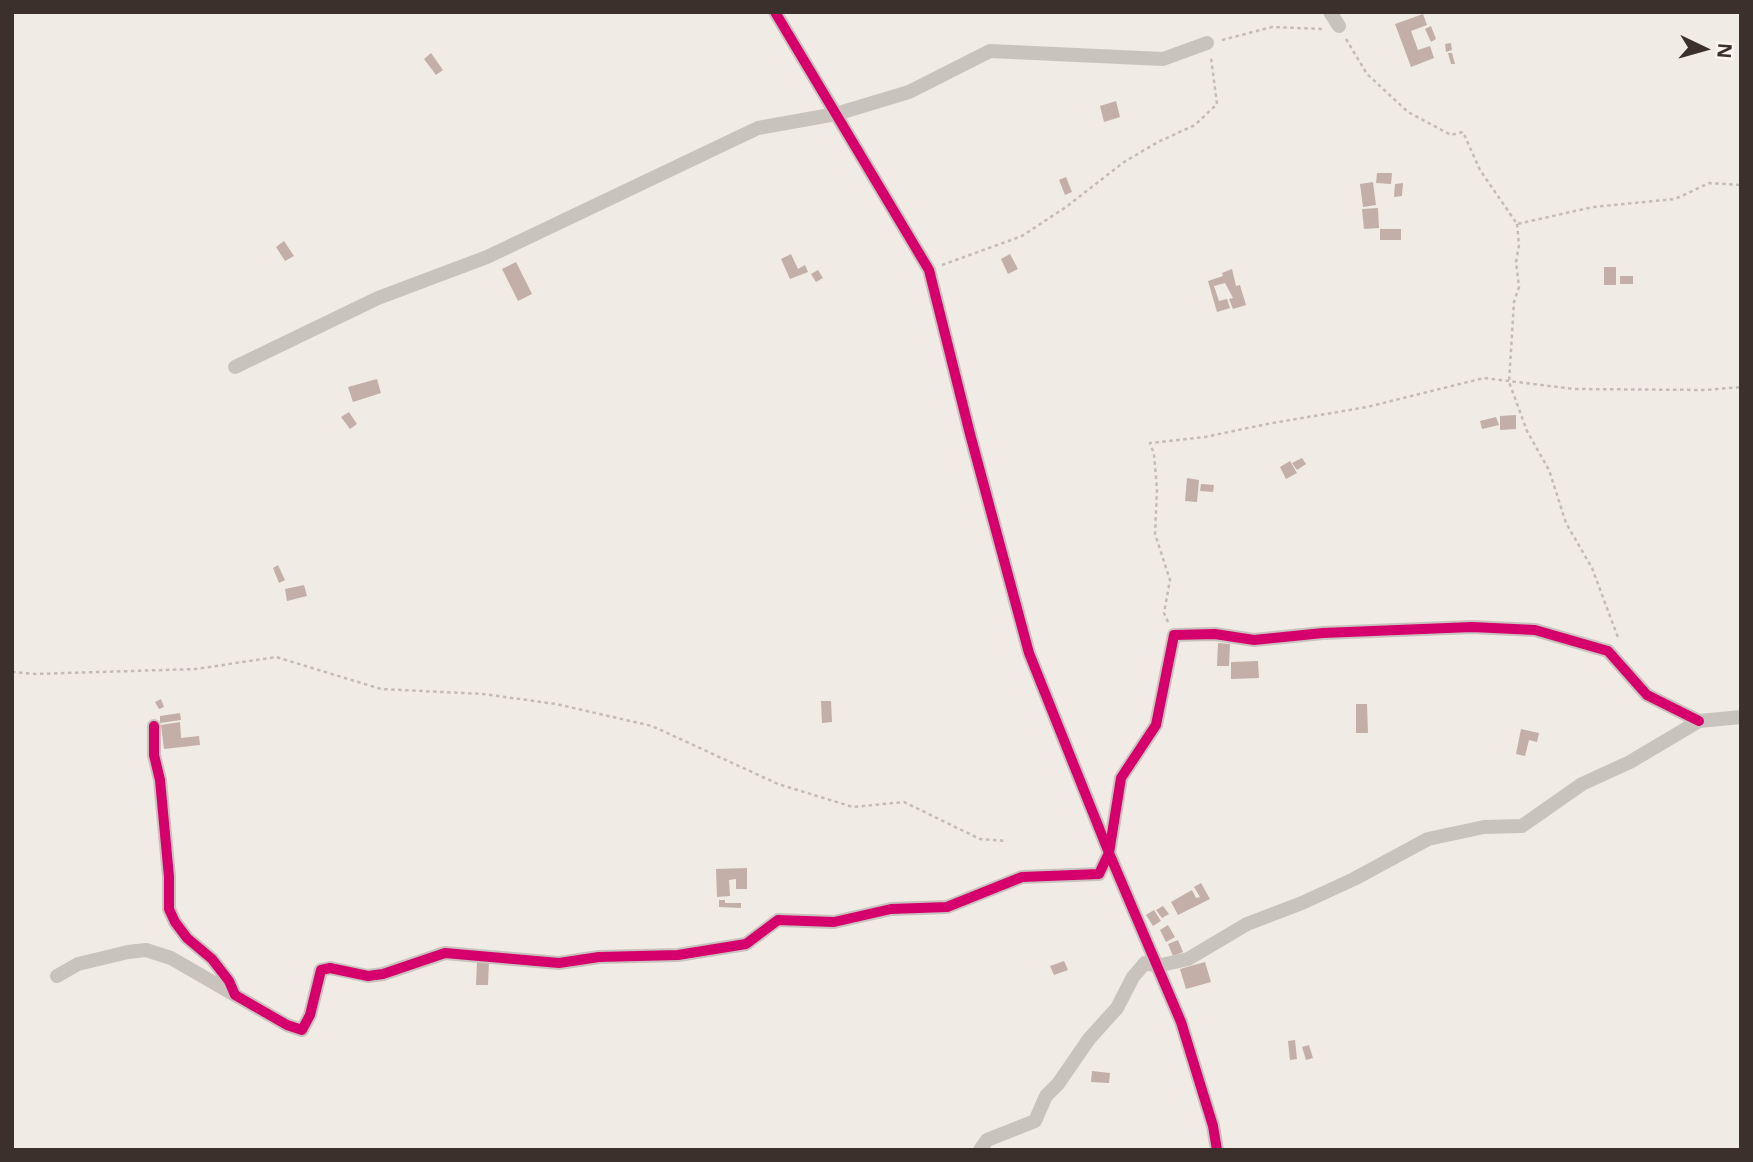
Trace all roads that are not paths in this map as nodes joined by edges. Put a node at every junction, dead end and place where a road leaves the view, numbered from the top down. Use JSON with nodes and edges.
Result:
{"nodes":[{"id":1,"x":1330,"y":12,"type":"edge"},
{"id":2,"x":781,"y":16,"type":"edge"},
{"id":3,"x":1339,"y":26,"type":"road end"},
{"id":4,"x":1207,"y":43,"type":"road end"},
{"id":5,"x":836,"y":114,"type":"junction"},
{"id":6,"x":235,"y":367,"type":"dead end"},
{"id":7,"x":1741,"y":718,"type":"edge"},
{"id":8,"x":1699,"y":722,"type":"junction"},
{"id":9,"x":154,"y":726,"type":"dead end"},
{"id":10,"x":1109,"y":853,"type":"junction"},
{"id":11,"x":1157,"y":966,"type":"junction"},
{"id":12,"x":57,"y":976,"type":"dead end"},
{"id":13,"x":235,"y":995,"type":"junction"},
{"id":14,"x":980,"y":1150,"type":"edge"},
{"id":15,"x":1217,"y":1150,"type":"edge"}],
"edges":[{"from":1,"to":3,"type":"street"},
{"from":2,"to":5,"type":"street"},
{"from":4,"to":5,"type":"street"},
{"from":5,"to":6,"type":"street"},
{"from":5,"to":10,"type":"street"},
{"from":7,"to":8,"type":"street"},
{"from":8,"to":10,"type":"street"},
{"from":8,"to":11,"type":"street"},
{"from":9,"to":13,"type":"street"},
{"from":10,"to":11,"type":"street"},
{"from":10,"to":13,"type":"street"},
{"from":11,"to":14,"type":"street"},
{"from":11,"to":15,"type":"street"},
{"from":12,"to":13,"type":"street"}]}
